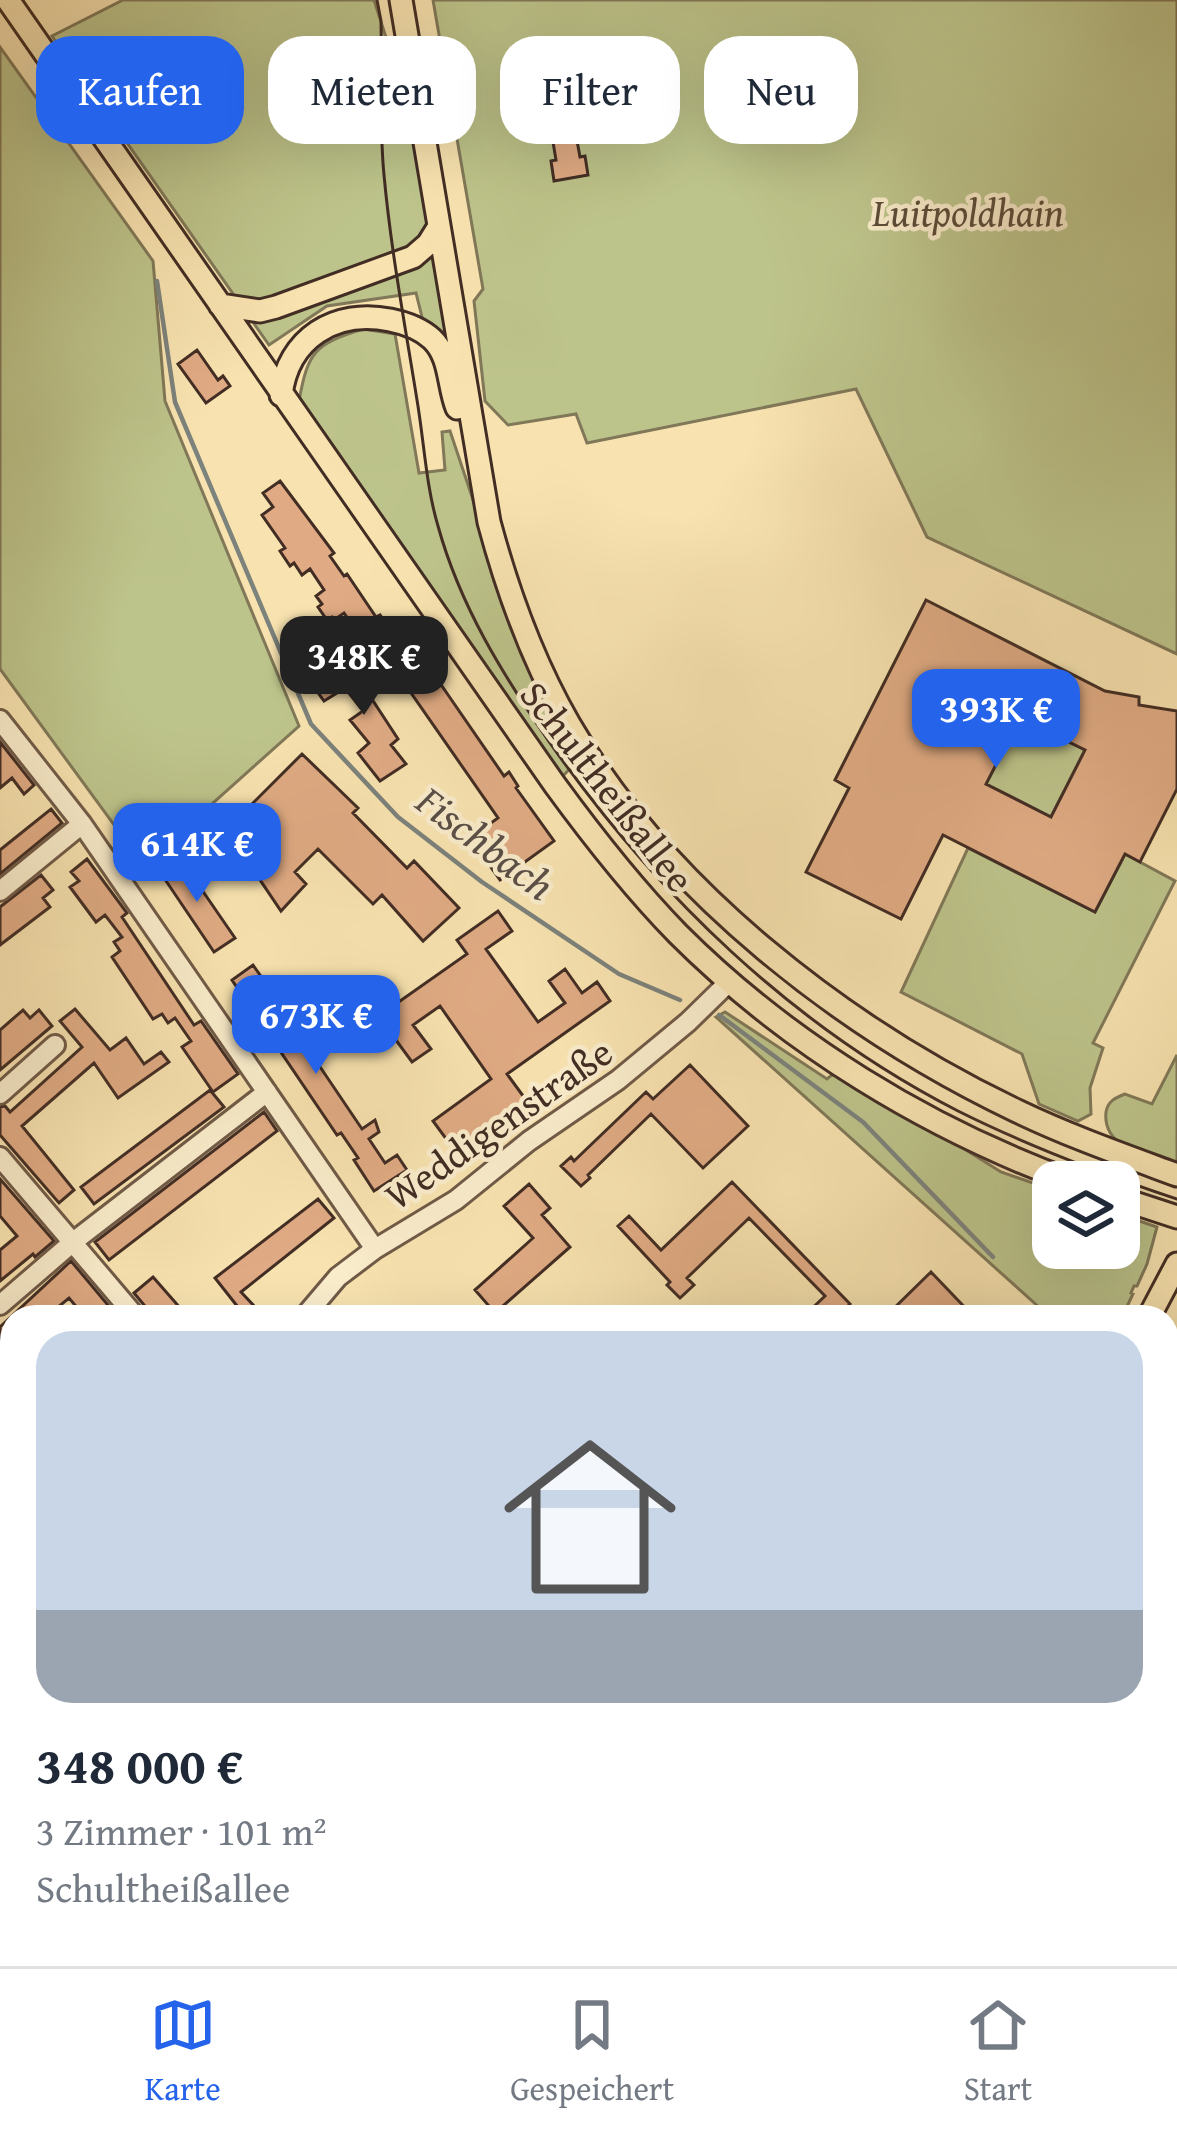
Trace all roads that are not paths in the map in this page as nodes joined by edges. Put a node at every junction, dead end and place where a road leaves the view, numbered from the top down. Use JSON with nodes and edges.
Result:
{"nodes":[{"id":1,"x":8,"y":0,"type":"edge"},
{"id":2,"x":401,"y":0,"type":"edge"},
{"id":3,"x":438,"y":228,"type":"junction"},
{"id":4,"x":220,"y":305,"type":"junction"},
{"id":5,"x":281,"y":395,"type":"junction"},
{"id":6,"x":472,"y":428,"type":"junction"},
{"id":7,"x":0,"y":720,"type":"edge"},
{"id":8,"x":82,"y":824,"type":"junction"},
{"id":9,"x":0,"y":890,"type":"edge"},
{"id":10,"x":730,"y":981,"type":"junction"},
{"id":11,"x":55,"y":1045,"type":"dead end"},
{"id":12,"x":267,"y":1092,"type":"junction"},
{"id":13,"x":0,"y":1094,"type":"edge"},
{"id":14,"x":0,"y":1156,"type":"edge"},
{"id":15,"x":1032,"y":1165,"type":"edge"},
{"id":16,"x":1177,"y":1175,"type":"edge"},
{"id":17,"x":1140,"y":1205,"type":"edge"},
{"id":18,"x":1177,"y":1217,"type":"edge"},
{"id":19,"x":73,"y":1242,"type":"junction"},
{"id":20,"x":375,"y":1249,"type":"junction"},
{"id":21,"x":1177,"y":1264,"type":"edge"},
{"id":22,"x":1171,"y":1286,"type":"edge"},
{"id":23,"x":0,"y":1305,"type":"edge"},
{"id":24,"x":126,"y":1305,"type":"edge"},
{"id":25,"x":314,"y":1305,"type":"edge"}],
"edges":[{"from":1,"to":4,"type":"main road","name":"Schultheißallee"},
{"from":2,"to":3,"type":"main road","name":"Schultheißallee"},
{"from":3,"to":4,"type":"main road"},
{"from":3,"to":6,"type":"main road","name":"Schultheißallee"},
{"from":4,"to":5,"type":"main road","name":"Schultheißallee"},
{"from":5,"to":6,"type":"main road"},
{"from":5,"to":10,"type":"main road","name":"Schultheißallee"},
{"from":6,"to":16,"type":"main road","name":"Schultheißallee"},
{"from":7,"to":8,"type":"street"},
{"from":8,"to":9,"type":"street"},
{"from":8,"to":12,"type":"street"},
{"from":10,"to":15,"type":"main road","name":"Schultheißallee"},
{"from":10,"to":20,"type":"street","name":"Weddigenstraße"},
{"from":11,"to":13,"type":"street"},
{"from":12,"to":19,"type":"street"},
{"from":12,"to":20,"type":"street"},
{"from":14,"to":19,"type":"street"},
{"from":17,"to":18,"type":"main road"},
{"from":19,"to":23,"type":"street"},
{"from":19,"to":24,"type":"street"},
{"from":20,"to":25,"type":"street","name":"Weddigenstraße"},
{"from":21,"to":22,"type":"main road"}]}
